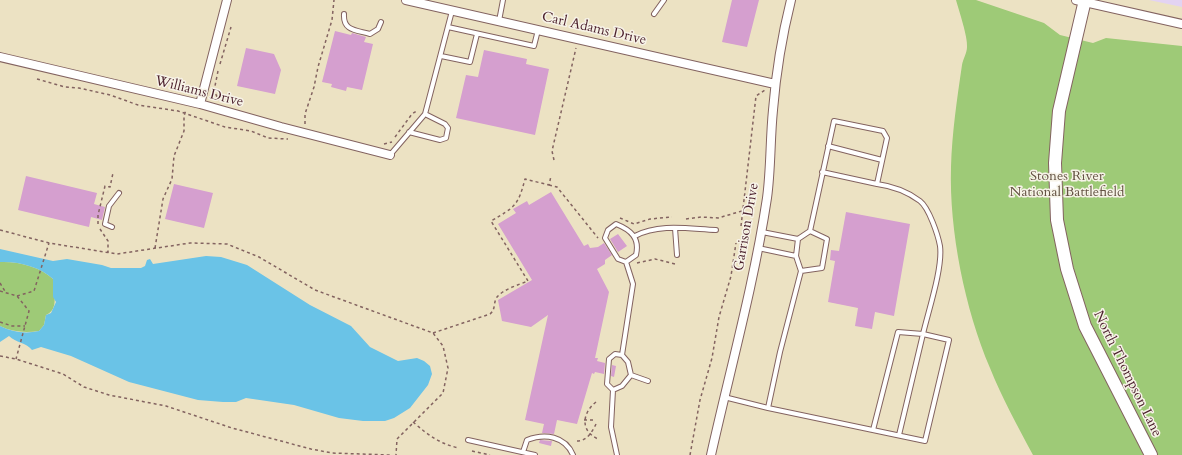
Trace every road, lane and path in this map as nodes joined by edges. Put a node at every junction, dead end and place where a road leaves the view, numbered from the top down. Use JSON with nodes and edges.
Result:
{"nodes":[{"id":1,"x":227,"y":0,"type":"edge"},
{"id":2,"x":334,"y":0,"type":"edge"},
{"id":3,"x":410,"y":0,"type":"edge"},
{"id":4,"x":503,"y":0,"type":"edge"},
{"id":5,"x":664,"y":0,"type":"edge"},
{"id":6,"x":791,"y":0,"type":"edge"},
{"id":7,"x":1082,"y":1,"type":"edge"},
{"id":8,"x":452,"y":10,"type":"junction"},
{"id":9,"x":344,"y":14,"type":"dead end"},
{"id":10,"x":654,"y":14,"type":"dead end"},
{"id":11,"x":499,"y":21,"type":"junction"},
{"id":12,"x":382,"y":22,"type":"dead end"},
{"id":13,"x":1182,"y":24,"type":"edge"},
{"id":14,"x":231,"y":27,"type":"dead end"},
{"id":15,"x":448,"y":27,"type":"junction"},
{"id":16,"x":538,"y":30,"type":"junction"},
{"id":17,"x":478,"y":34,"type":"junction"},
{"id":18,"x":576,"y":46,"type":"dead end"},
{"id":19,"x":441,"y":56,"type":"junction"},
{"id":20,"x":0,"y":57,"type":"edge"},
{"id":21,"x":37,"y":79,"type":"dead end"},
{"id":22,"x":775,"y":84,"type":"junction"},
{"id":23,"x":189,"y":102,"type":"junction"},
{"id":24,"x":222,"y":102,"type":"dead end"},
{"id":25,"x":200,"y":104,"type":"junction"},
{"id":26,"x":422,"y":110,"type":"dead end"},
{"id":27,"x":185,"y":114,"type":"junction"},
{"id":28,"x":425,"y":114,"type":"junction"},
{"id":29,"x":306,"y":124,"type":"dead end"},
{"id":30,"x":409,"y":132,"type":"junction"},
{"id":31,"x":288,"y":140,"type":"dead end"},
{"id":32,"x":382,"y":144,"type":"dead end"},
{"id":33,"x":828,"y":146,"type":"junction"},
{"id":34,"x":390,"y":155,"type":"joint"},
{"id":35,"x":554,"y":160,"type":"dead end"},
{"id":36,"x":882,"y":160,"type":"junction"},
{"id":37,"x":822,"y":172,"type":"junction"},
{"id":38,"x":552,"y":176,"type":"dead end"},
{"id":39,"x":877,"y":184,"type":"junction"},
{"id":40,"x":550,"y":185,"type":"junction"},
{"id":41,"x":119,"y":193,"type":"dead end"},
{"id":42,"x":742,"y":211,"type":"junction"},
{"id":43,"x":617,"y":217,"type":"dead end"},
{"id":44,"x":672,"y":217,"type":"dead end"},
{"id":45,"x":686,"y":219,"type":"dead end"},
{"id":46,"x":741,"y":226,"type":"dead end"},
{"id":47,"x":112,"y":227,"type":"dead end"},
{"id":48,"x":675,"y":228,"type":"junction"},
{"id":49,"x":0,"y":230,"type":"edge"},
{"id":50,"x":716,"y":230,"type":"dead end"},
{"id":51,"x":810,"y":231,"type":"junction"},
{"id":52,"x":762,"y":232,"type":"junction"},
{"id":53,"x":635,"y":236,"type":"junction"},
{"id":54,"x":598,"y":238,"type":"dead end"},
{"id":55,"x":798,"y":239,"type":"junction"},
{"id":56,"x":49,"y":243,"type":"junction"},
{"id":57,"x":736,"y":243,"type":"dead end"},
{"id":58,"x":155,"y":248,"type":"junction"},
{"id":59,"x":758,"y":248,"type":"junction"},
{"id":60,"x":677,"y":255,"type":"dead end"},
{"id":61,"x":796,"y":256,"type":"junction"},
{"id":62,"x":626,"y":262,"type":"junction"},
{"id":63,"x":636,"y":263,"type":"dead end"},
{"id":64,"x":675,"y":264,"type":"dead end"},
{"id":65,"x":801,"y":271,"type":"junction"},
{"id":66,"x":0,"y":283,"type":"edge"},
{"id":67,"x":0,"y":291,"type":"edge"},
{"id":68,"x":6,"y":293,"type":"junction"},
{"id":69,"x":17,"y":296,"type":"junction"},
{"id":70,"x":0,"y":322,"type":"edge"},
{"id":71,"x":25,"y":326,"type":"junction"},
{"id":72,"x":433,"y":333,"type":"junction"},
{"id":73,"x":923,"y":334,"type":"junction"},
{"id":74,"x":622,"y":355,"type":"junction"},
{"id":75,"x":0,"y":356,"type":"edge"},
{"id":76,"x":16,"y":359,"type":"junction"},
{"id":77,"x":631,"y":375,"type":"junction"},
{"id":78,"x":648,"y":381,"type":"dead end"},
{"id":79,"x":613,"y":390,"type":"junction"},
{"id":80,"x":724,"y":397,"type":"junction"},
{"id":81,"x":596,"y":402,"type":"dead end"},
{"id":82,"x":768,"y":408,"type":"junction"},
{"id":83,"x":584,"y":420,"type":"junction"},
{"id":84,"x":595,"y":420,"type":"dead end"},
{"id":85,"x":413,"y":422,"type":"junction"},
{"id":86,"x":596,"y":424,"type":"dead end"},
{"id":87,"x":873,"y":430,"type":"junction"},
{"id":88,"x":589,"y":435,"type":"junction"},
{"id":89,"x":899,"y":435,"type":"junction"},
{"id":90,"x":598,"y":439,"type":"dead end"},
{"id":91,"x":468,"y":440,"type":"dead end"},
{"id":92,"x":577,"y":441,"type":"dead end"},
{"id":93,"x":459,"y":448,"type":"dead end"},
{"id":94,"x":472,"y":451,"type":"dead end"},
{"id":95,"x":523,"y":452,"type":"junction"},
{"id":96,"x":390,"y":455,"type":"edge"},
{"id":97,"x":396,"y":455,"type":"edge"},
{"id":98,"x":490,"y":455,"type":"edge"},
{"id":99,"x":535,"y":455,"type":"edge"},
{"id":100,"x":573,"y":455,"type":"edge"},
{"id":101,"x":617,"y":455,"type":"edge"},
{"id":102,"x":690,"y":455,"type":"edge"},
{"id":103,"x":711,"y":455,"type":"edge"},
{"id":104,"x":1151,"y":455,"type":"edge"}],
"edges":[{"from":1,"to":25,"type":"street"},
{"from":2,"to":29,"type":"path"},
{"from":3,"to":8,"type":"street","name":"Carl Adams Drive"},
{"from":4,"to":11,"type":"lane"},
{"from":5,"to":10,"type":"lane"},
{"from":6,"to":22,"type":"street","name":"Garrison Drive"},
{"from":7,"to":13,"type":"street"},
{"from":7,"to":104,"type":"main road","name":"North Thompson Lane"},
{"from":8,"to":11,"type":"street","name":"Carl Adams Drive"},
{"from":8,"to":15,"type":"lane"},
{"from":9,"to":12,"type":"lane"},
{"from":11,"to":16,"type":"street","name":"Carl Adams Drive"},
{"from":14,"to":24,"type":"path"},
{"from":15,"to":17,"type":"lane"},
{"from":15,"to":19,"type":"lane"},
{"from":16,"to":17,"type":"lane"},
{"from":16,"to":22,"type":"street","name":"Carl Adams Drive"},
{"from":17,"to":19,"type":"lane"},
{"from":18,"to":35,"type":"path"},
{"from":19,"to":28,"type":"lane"},
{"from":20,"to":23,"type":"street","name":"Williams Drive"},
{"from":21,"to":27,"type":"path"},
{"from":22,"to":42,"type":"path"},
{"from":22,"to":52,"type":"street","name":"Garrison Drive"},
{"from":23,"to":25,"type":"street","name":"Williams Drive"},
{"from":23,"to":27,"type":"path"},
{"from":25,"to":34,"type":"street","name":"Williams Drive"},
{"from":26,"to":32,"type":"path"},
{"from":27,"to":31,"type":"path"},
{"from":27,"to":58,"type":"path"},
{"from":28,"to":30,"type":"lane"},
{"from":28,"to":30,"type":"lane"},
{"from":30,"to":34,"type":"lane"},
{"from":33,"to":36,"type":"lane"},
{"from":33,"to":36,"type":"lane"},
{"from":33,"to":37,"type":"lane"},
{"from":36,"to":39,"type":"lane"},
{"from":37,"to":39,"type":"lane"},
{"from":37,"to":51,"type":"lane"},
{"from":38,"to":40,"type":"path"},
{"from":39,"to":73,"type":"lane"},
{"from":40,"to":54,"type":"path"},
{"from":40,"to":72,"type":"path"},
{"from":41,"to":47,"type":"lane"},
{"from":42,"to":45,"type":"path"},
{"from":42,"to":46,"type":"path"},
{"from":43,"to":44,"type":"path"},
{"from":48,"to":50,"type":"lane"},
{"from":48,"to":53,"type":"lane"},
{"from":48,"to":60,"type":"lane"},
{"from":49,"to":56,"type":"path"},
{"from":51,"to":55,"type":"lane"},
{"from":51,"to":65,"type":"lane"},
{"from":52,"to":55,"type":"lane"},
{"from":52,"to":59,"type":"street","name":"Garrison Drive"},
{"from":53,"to":62,"type":"lane"},
{"from":53,"to":62,"type":"lane"},
{"from":55,"to":61,"type":"lane"},
{"from":56,"to":58,"type":"path"},
{"from":56,"to":69,"type":"path"},
{"from":57,"to":102,"type":"path"},
{"from":58,"to":72,"type":"path"},
{"from":59,"to":61,"type":"lane"},
{"from":59,"to":80,"type":"street","name":"Garrison Drive"},
{"from":61,"to":65,"type":"lane"},
{"from":62,"to":74,"type":"lane"},
{"from":63,"to":64,"type":"path"},
{"from":65,"to":82,"type":"lane"},
{"from":66,"to":68,"type":"path"},
{"from":67,"to":68,"type":"path"},
{"from":68,"to":69,"type":"path"},
{"from":69,"to":71,"type":"path"},
{"from":70,"to":71,"type":"path"},
{"from":71,"to":76,"type":"path"},
{"from":72,"to":85,"type":"path"},
{"from":73,"to":87,"type":"lane"},
{"from":73,"to":89,"type":"lane"},
{"from":73,"to":89,"type":"lane"},
{"from":74,"to":77,"type":"lane"},
{"from":74,"to":79,"type":"lane"},
{"from":75,"to":76,"type":"path"},
{"from":76,"to":96,"type":"path"},
{"from":77,"to":78,"type":"lane"},
{"from":77,"to":79,"type":"lane"},
{"from":79,"to":101,"type":"lane"},
{"from":80,"to":82,"type":"lane"},
{"from":80,"to":103,"type":"street","name":"Garrison Drive"},
{"from":81,"to":83,"type":"path"},
{"from":82,"to":87,"type":"lane"},
{"from":83,"to":84,"type":"path"},
{"from":83,"to":88,"type":"path"},
{"from":85,"to":93,"type":"path"},
{"from":85,"to":97,"type":"path"},
{"from":86,"to":88,"type":"path"},
{"from":87,"to":89,"type":"lane"},
{"from":88,"to":90,"type":"path"},
{"from":88,"to":92,"type":"path"},
{"from":91,"to":95,"type":"lane"},
{"from":94,"to":98,"type":"path"},
{"from":95,"to":99,"type":"lane"},
{"from":95,"to":100,"type":"lane"}]}
